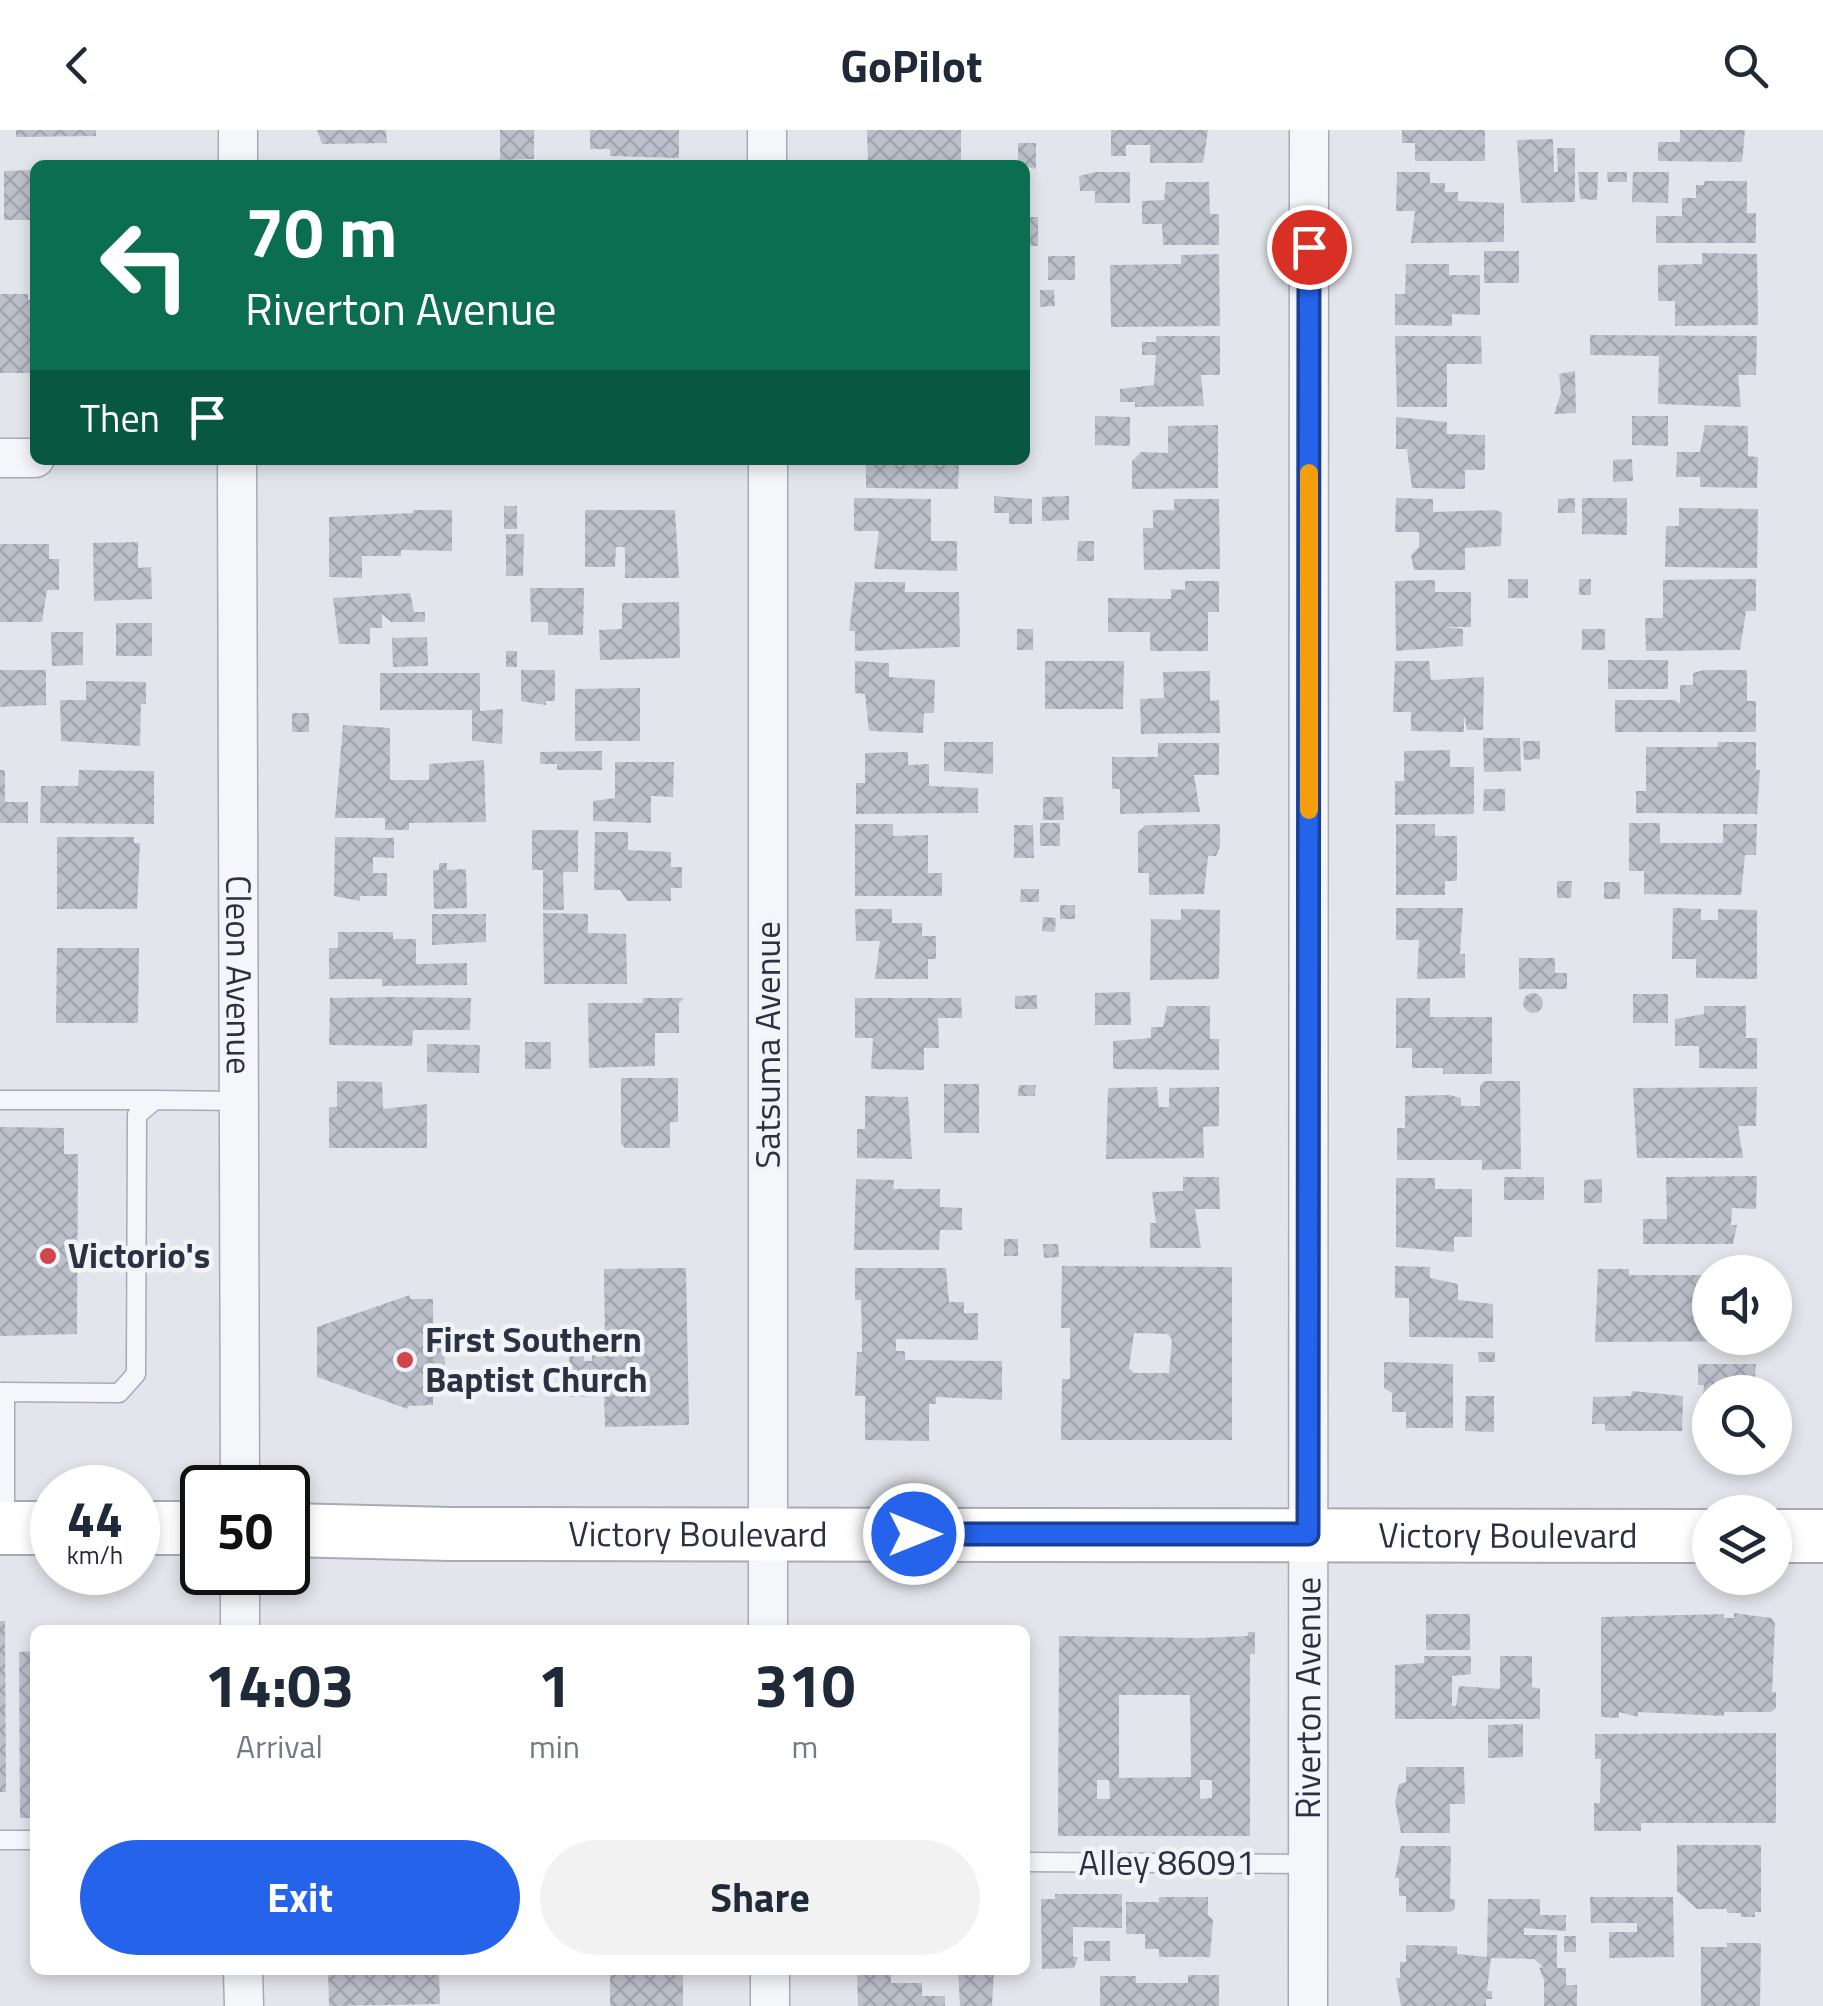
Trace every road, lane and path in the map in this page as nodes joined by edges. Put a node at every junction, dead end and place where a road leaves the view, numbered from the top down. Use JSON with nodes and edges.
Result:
{"nodes":[{"id":1,"x":238,"y":130,"type":"edge"},
{"id":2,"x":767,"y":130,"type":"edge"},
{"id":3,"x":1310,"y":130,"type":"edge"},
{"id":4,"x":238,"y":160,"type":"edge"},
{"id":5,"x":768,"y":160,"type":"edge"},
{"id":6,"x":0,"y":458,"type":"edge"},
{"id":7,"x":30,"y":458,"type":"edge"},
{"id":8,"x":238,"y":465,"type":"edge"},
{"id":9,"x":768,"y":465,"type":"edge"},
{"id":10,"x":0,"y":1100,"type":"edge"},
{"id":11,"x":155,"y":1100,"type":"junction"},
{"id":12,"x":241,"y":1101,"type":"junction"},
{"id":13,"x":3,"y":1392,"type":"edge"},
{"id":14,"x":240,"y":1465,"type":"edge"},
{"id":15,"x":19,"y":1528,"type":"edge"},
{"id":16,"x":310,"y":1531,"type":"edge"},
{"id":17,"x":768,"y":1532,"type":"junction"},
{"id":18,"x":1308,"y":1534,"type":"junction"},
{"id":19,"x":1692,"y":1536,"type":"edge"},
{"id":20,"x":1792,"y":1536,"type":"edge"},
{"id":21,"x":1823,"y":1536,"type":"edge"},
{"id":22,"x":240,"y":1595,"type":"edge"},
{"id":23,"x":240,"y":1625,"type":"edge"},
{"id":24,"x":768,"y":1625,"type":"edge"},
{"id":25,"x":0,"y":1840,"type":"edge"},
{"id":26,"x":30,"y":1840,"type":"edge"},
{"id":27,"x":1030,"y":1862,"type":"edge"},
{"id":28,"x":1308,"y":1864,"type":"junction"},
{"id":29,"x":244,"y":1975,"type":"edge"},
{"id":30,"x":770,"y":1975,"type":"edge"},
{"id":31,"x":244,"y":2006,"type":"edge"},
{"id":32,"x":770,"y":2006,"type":"edge"},
{"id":33,"x":1308,"y":2006,"type":"edge"}],
"edges":[{"from":1,"to":4,"type":"street"},
{"from":2,"to":5,"type":"street"},
{"from":3,"to":18,"type":"street","name":"Riverton Avenue"},
{"from":6,"to":7,"type":"street"},
{"from":8,"to":12,"type":"street","name":"Cleon Avenue"},
{"from":9,"to":17,"type":"street","name":"Satsuma Avenue"},
{"from":10,"to":11,"type":"lane"},
{"from":11,"to":12,"type":"lane"},
{"from":11,"to":13,"type":"lane"},
{"from":12,"to":14,"type":"street","name":"Cleon Avenue"},
{"from":13,"to":15,"type":"lane"},
{"from":16,"to":17,"type":"main road","name":"Victory Boulevard"},
{"from":17,"to":18,"type":"main road","name":"Victory Boulevard"},
{"from":17,"to":24,"type":"street","name":"Satsuma Avenue"},
{"from":18,"to":19,"type":"main road","name":"Victory Boulevard"},
{"from":18,"to":28,"type":"street","name":"Riverton Avenue"},
{"from":20,"to":21,"type":"main road"},
{"from":22,"to":23,"type":"street"},
{"from":25,"to":26,"type":"lane"},
{"from":27,"to":28,"type":"lane","name":"Alley 86091"},
{"from":28,"to":33,"type":"street","name":"Riverton Avenue"},
{"from":29,"to":31,"type":"street"},
{"from":30,"to":32,"type":"street"}]}
